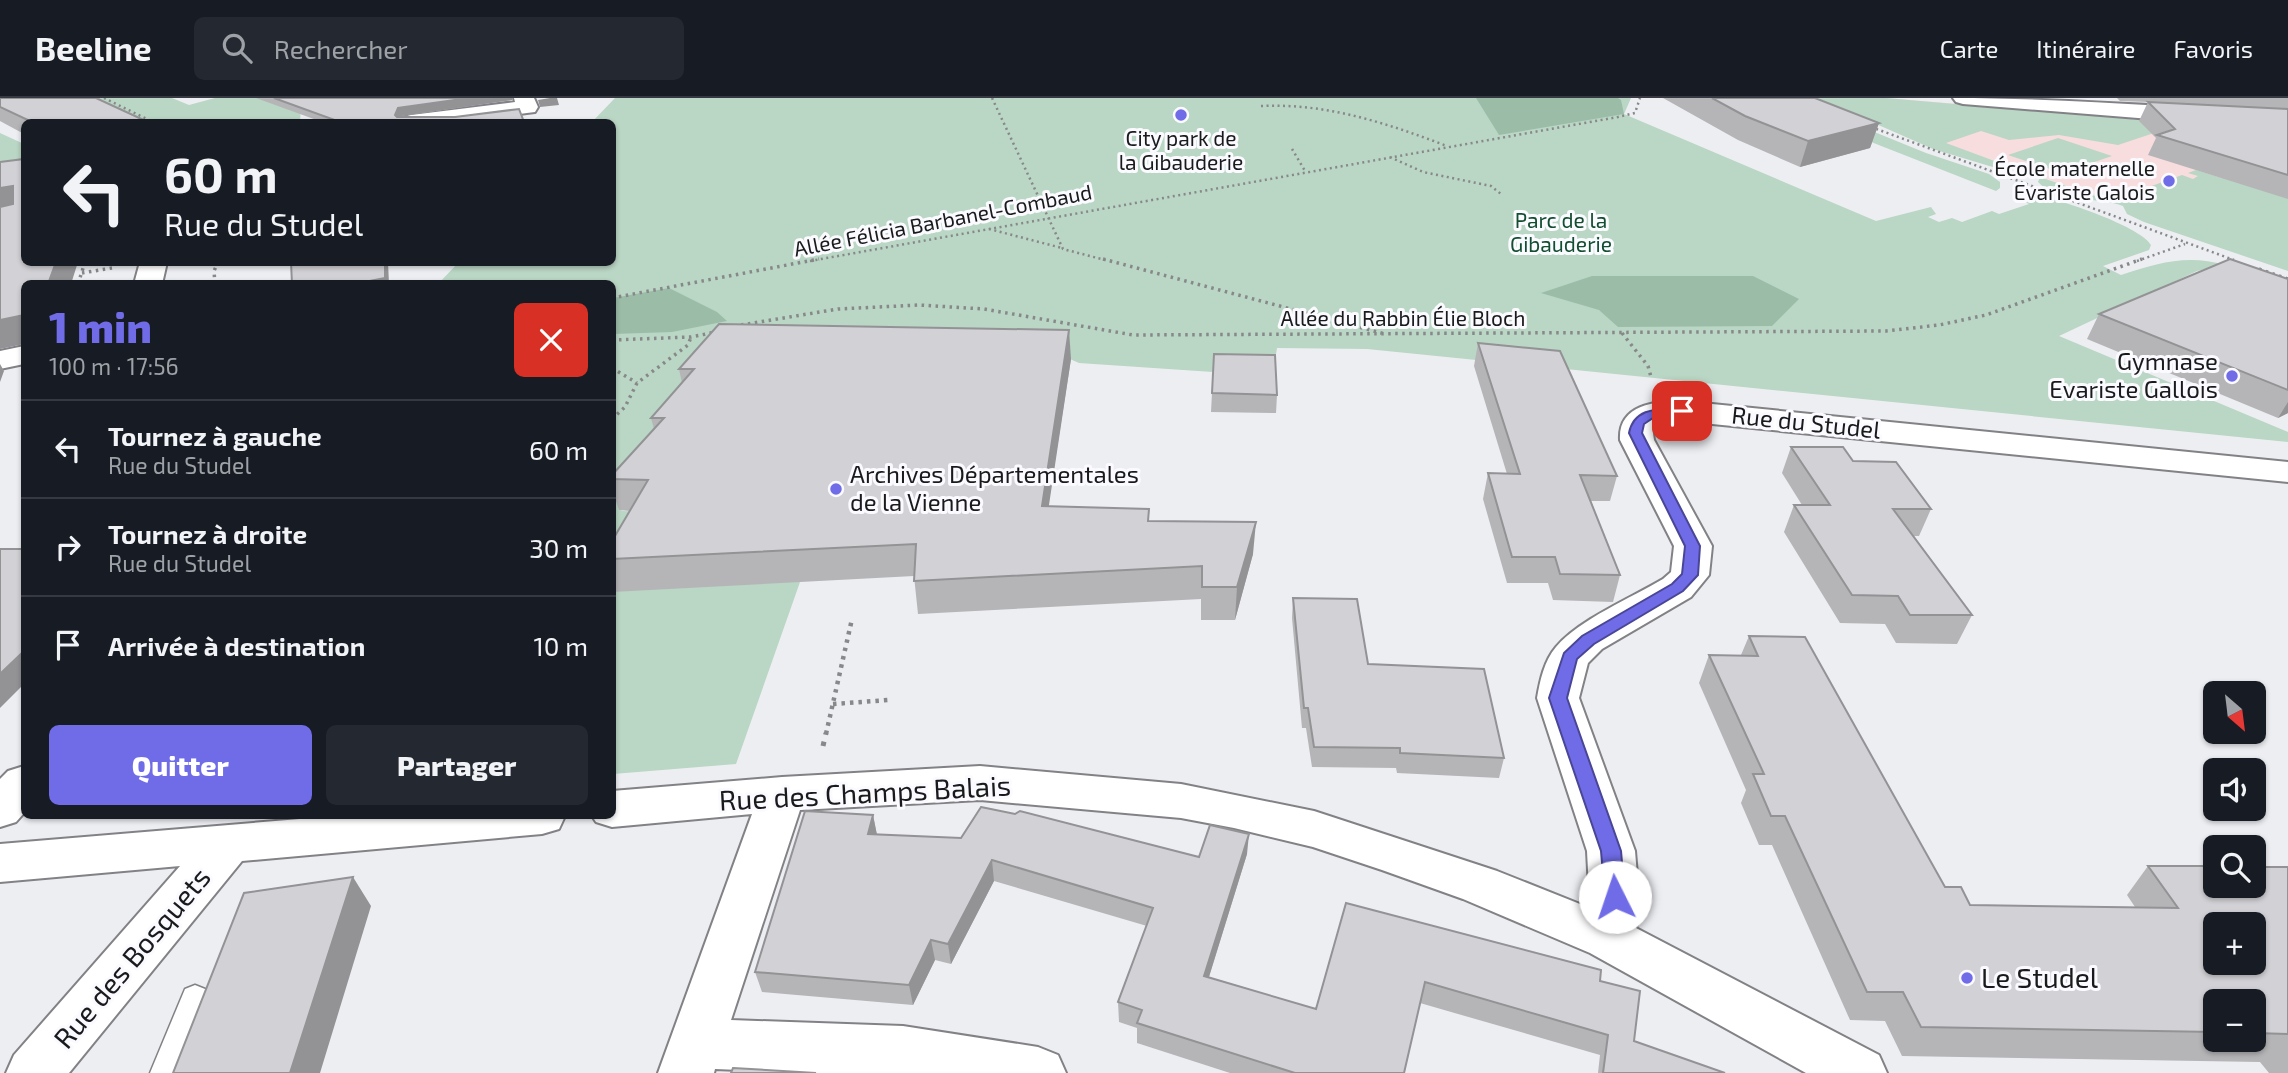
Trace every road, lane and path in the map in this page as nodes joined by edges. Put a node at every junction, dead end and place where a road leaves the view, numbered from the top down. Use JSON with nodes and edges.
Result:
{"nodes":[{"id":1,"x":104,"y":98,"type":"edge"},
{"id":2,"x":455,"y":98,"type":"edge"},
{"id":3,"x":524,"y":98,"type":"edge"},
{"id":4,"x":993,"y":98,"type":"edge"},
{"id":5,"x":1640,"y":98,"type":"edge"},
{"id":6,"x":1963,"y":98,"type":"edge"},
{"id":7,"x":2073,"y":98,"type":"edge"},
{"id":8,"x":1261,"y":106,"type":"dead end"},
{"id":9,"x":2288,"y":108,"type":"edge"},
{"id":10,"x":425,"y":113,"type":"edge"},
{"id":11,"x":147,"y":119,"type":"edge"},
{"id":12,"x":2288,"y":119,"type":"edge"},
{"id":13,"x":1860,"y":122,"type":"edge"},
{"id":14,"x":1447,"y":147,"type":"junction"},
{"id":15,"x":1292,"y":149,"type":"dead end"},
{"id":16,"x":1390,"y":157,"type":"junction"},
{"id":17,"x":1306,"y":171,"type":"junction"},
{"id":18,"x":1501,"y":194,"type":"dead end"},
{"id":19,"x":1047,"y":217,"type":"junction"},
{"id":20,"x":987,"y":229,"type":"junction"},
{"id":21,"x":2185,"y":244,"type":"junction"},
{"id":22,"x":1063,"y":249,"type":"junction"},
{"id":23,"x":2236,"y":261,"type":"edge"},
{"id":24,"x":2249,"y":265,"type":"edge"},
{"id":25,"x":2288,"y":279,"type":"edge"},
{"id":26,"x":616,"y":298,"type":"edge"},
{"id":27,"x":732,"y":328,"type":"edge"},
{"id":28,"x":718,"y":331,"type":"edge"},
{"id":29,"x":1622,"y":332,"type":"junction"},
{"id":30,"x":1393,"y":336,"type":"junction"},
{"id":31,"x":691,"y":337,"type":"junction"},
{"id":32,"x":616,"y":340,"type":"edge"},
{"id":33,"x":21,"y":356,"type":"edge"},
{"id":34,"x":0,"y":359,"type":"edge"},
{"id":35,"x":616,"y":370,"type":"edge"},
{"id":36,"x":637,"y":383,"type":"junction"},
{"id":37,"x":1658,"y":412,"type":"junction"},
{"id":38,"x":616,"y":415,"type":"edge"},
{"id":39,"x":2288,"y":472,"type":"edge"},
{"id":40,"x":852,"y":619,"type":"dead end"},
{"id":41,"x":888,"y":700,"type":"dead end"},
{"id":42,"x":832,"y":704,"type":"junction"},
{"id":43,"x":825,"y":739,"type":"dead end"},
{"id":44,"x":21,"y":786,"type":"edge"},
{"id":45,"x":782,"y":794,"type":"junction"},
{"id":46,"x":0,"y":809,"type":"edge"},
{"id":47,"x":616,"y":809,"type":"edge"},
{"id":48,"x":507,"y":819,"type":"edge"},
{"id":49,"x":229,"y":843,"type":"junction"},
{"id":50,"x":0,"y":863,"type":"edge"},
{"id":51,"x":1608,"y":938,"type":"junction"},
{"id":52,"x":195,"y":998,"type":"dead end"},
{"id":53,"x":691,"y":1058,"type":"edge"},
{"id":54,"x":34,"y":1073,"type":"edge"},
{"id":55,"x":165,"y":1073,"type":"edge"},
{"id":56,"x":1038,"y":1073,"type":"edge"},
{"id":57,"x":1858,"y":1073,"type":"edge"}],
"edges":[{"from":1,"to":11,"type":"path"},
{"from":2,"to":10,"type":"street"},
{"from":3,"to":10,"type":"street"},
{"from":4,"to":19,"type":"path"},
{"from":5,"to":14,"type":"path","name":"Allée Félicia Barbanel-Combaud"},
{"from":6,"to":12,"type":"street"},
{"from":7,"to":9,"type":"street"},
{"from":8,"to":14,"type":"path"},
{"from":13,"to":21,"type":"path"},
{"from":14,"to":16,"type":"path","name":"Allée Félicia Barbanel-Combaud"},
{"from":15,"to":17,"type":"path"},
{"from":16,"to":17,"type":"path","name":"Allée Félicia Barbanel-Combaud"},
{"from":16,"to":18,"type":"path"},
{"from":17,"to":19,"type":"path","name":"Allée Félicia Barbanel-Combaud"},
{"from":19,"to":20,"type":"path","name":"Allée Félicia Barbanel-Combaud"},
{"from":19,"to":22,"type":"path"},
{"from":20,"to":22,"type":"path"},
{"from":20,"to":26,"type":"path","name":"Allée Félicia Barbanel-Combaud"},
{"from":21,"to":23,"type":"path"},
{"from":21,"to":29,"type":"path","name":"Allée du Rabbin Élie Bloch"},
{"from":22,"to":30,"type":"path"},
{"from":24,"to":25,"type":"path"},
{"from":27,"to":30,"type":"path","name":"Allée du Rabbin Élie Bloch"},
{"from":28,"to":31,"type":"path"},
{"from":29,"to":30,"type":"path","name":"Allée du Rabbin Élie Bloch"},
{"from":29,"to":37,"type":"path"},
{"from":31,"to":32,"type":"path"},
{"from":31,"to":36,"type":"path"},
{"from":33,"to":34,"type":"street"},
{"from":35,"to":36,"type":"path"},
{"from":36,"to":38,"type":"path"},
{"from":37,"to":39,"type":"street","name":"Rue du Studel"},
{"from":37,"to":51,"type":"street"},
{"from":40,"to":42,"type":"path"},
{"from":41,"to":42,"type":"path"},
{"from":42,"to":43,"type":"path"},
{"from":44,"to":46,"type":"street"},
{"from":45,"to":47,"type":"street","name":"Rue des Champs Balais"},
{"from":45,"to":51,"type":"street","name":"Rue des Champs Balais"},
{"from":45,"to":53,"type":"street"},
{"from":48,"to":49,"type":"street"},
{"from":49,"to":50,"type":"street"},
{"from":49,"to":54,"type":"street","name":"Rue des Bosquets"},
{"from":51,"to":57,"type":"street","name":"Rue des Champs Balais"},
{"from":52,"to":55,"type":"lane"},
{"from":53,"to":56,"type":"street"}]}
